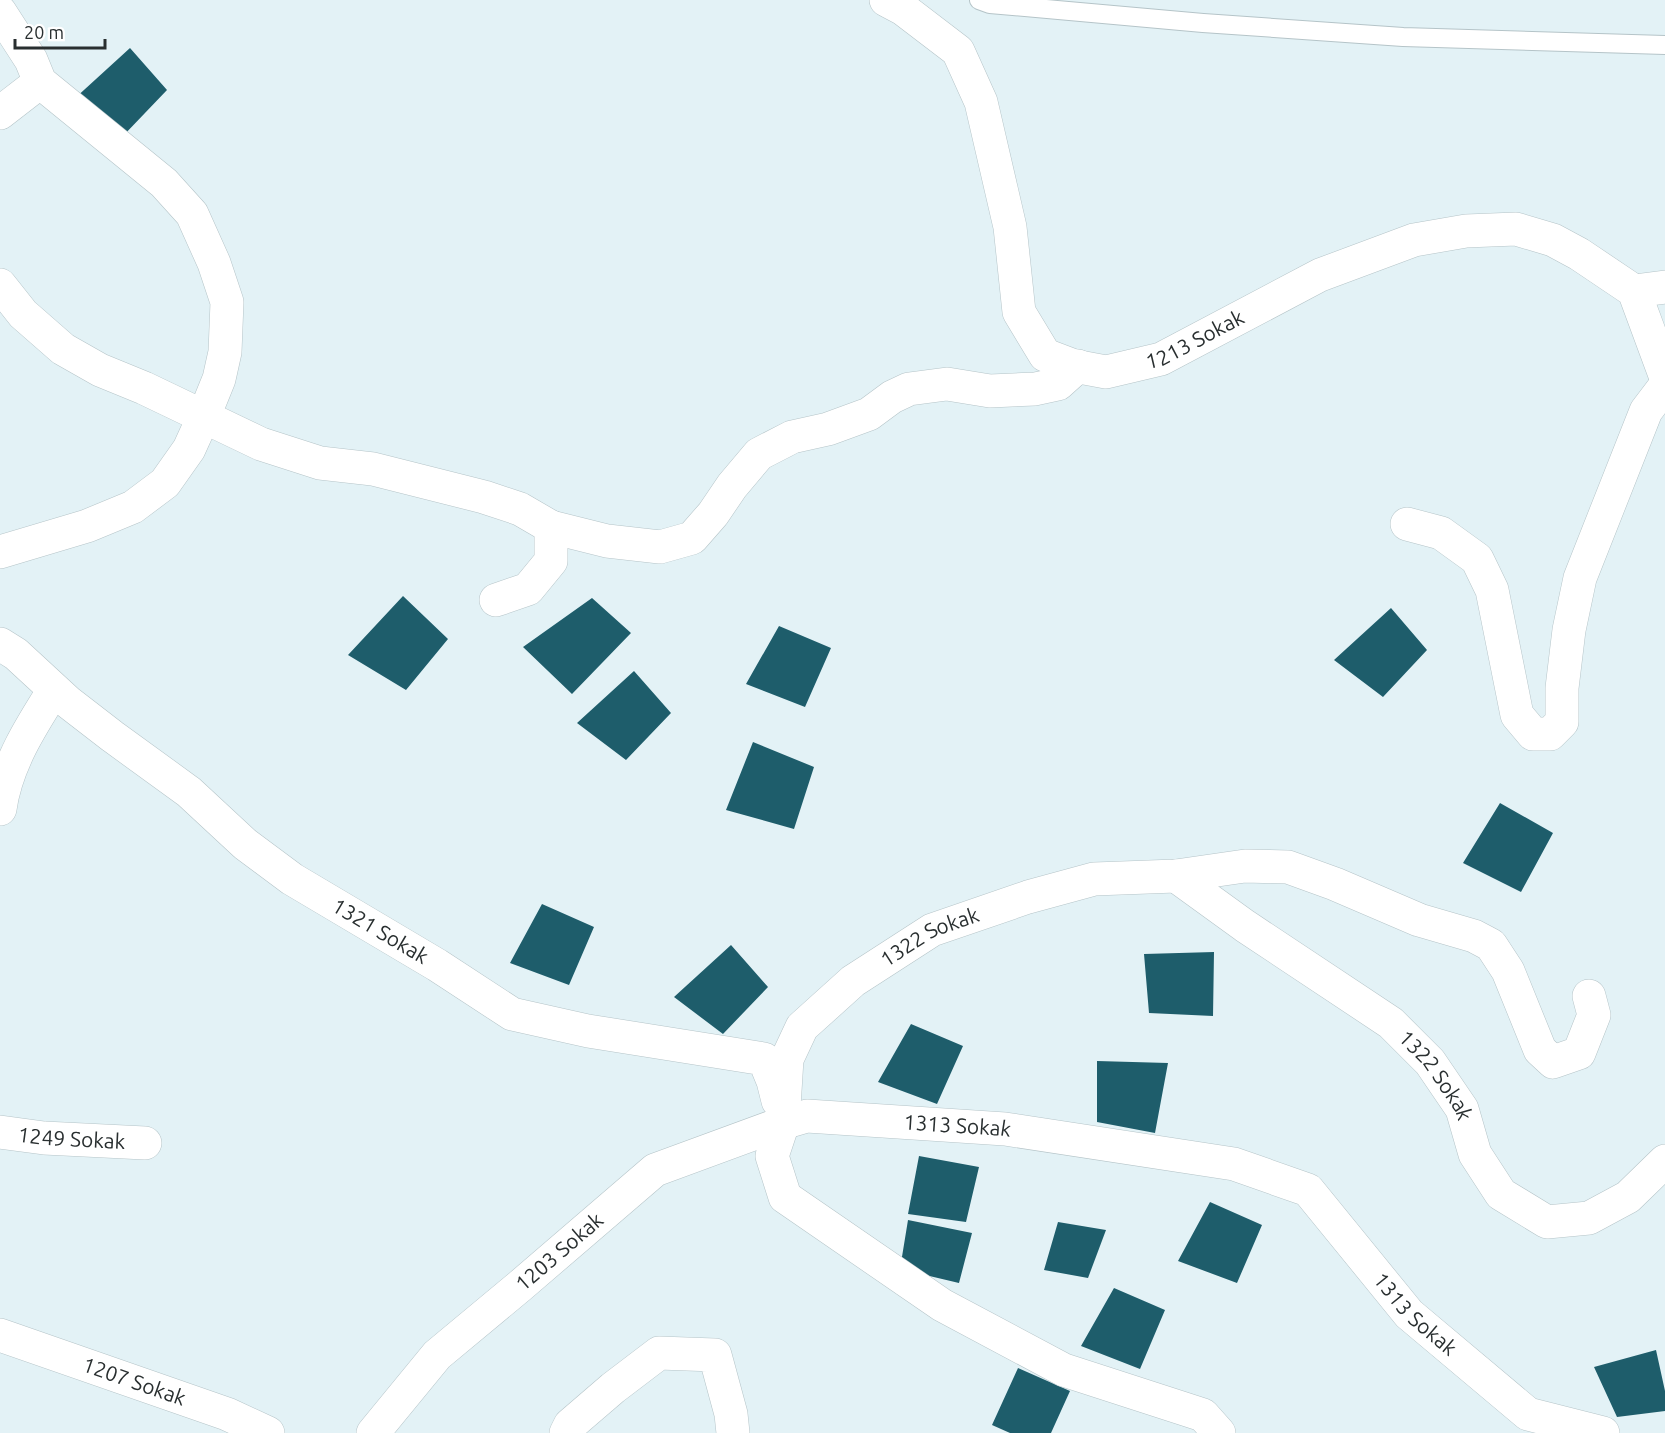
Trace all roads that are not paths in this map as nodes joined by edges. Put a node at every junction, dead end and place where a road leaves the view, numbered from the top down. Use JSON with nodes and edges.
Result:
{"nodes":[{"id":1,"x":886,"y":0,"type":"edge"},
{"id":2,"x":979,"y":0,"type":"edge"},
{"id":3,"x":0,"y":12,"type":"edge"},
{"id":4,"x":1665,"y":45,"type":"edge"},
{"id":5,"x":40,"y":82,"type":"junction"},
{"id":6,"x":0,"y":113,"type":"edge"},
{"id":7,"x":0,"y":285,"type":"edge"},
{"id":8,"x":1650,"y":289,"type":"edge"},
{"id":9,"x":1078,"y":366,"type":"junction"},
{"id":10,"x":1665,"y":375,"type":"edge"},
{"id":11,"x":1665,"y":386,"type":"edge"},
{"id":12,"x":204,"y":416,"type":"junction"},
{"id":13,"x":1407,"y":524,"type":"dead end"},
{"id":14,"x":551,"y":527,"type":"junction"},
{"id":15,"x":0,"y":552,"type":"edge"},
{"id":16,"x":496,"y":600,"type":"dead end"},
{"id":17,"x":0,"y":644,"type":"edge"},
{"id":18,"x":54,"y":690,"type":"junction"},
{"id":19,"x":0,"y":809,"type":"edge"},
{"id":20,"x":1176,"y":876,"type":"junction"},
{"id":21,"x":1589,"y":996,"type":"dead end"},
{"id":22,"x":783,"y":1124,"type":"junction"},
{"id":23,"x":0,"y":1132,"type":"edge"},
{"id":24,"x":145,"y":1143,"type":"dead end"},
{"id":25,"x":1665,"y":1161,"type":"edge"},
{"id":26,"x":0,"y":1335,"type":"edge"},
{"id":27,"x":268,"y":1433,"type":"edge"},
{"id":28,"x":373,"y":1433,"type":"edge"},
{"id":29,"x":566,"y":1433,"type":"edge"},
{"id":30,"x":733,"y":1433,"type":"edge"},
{"id":31,"x":1219,"y":1433,"type":"edge"},
{"id":32,"x":1603,"y":1433,"type":"edge"}],
"edges":[{"from":1,"to":9,"type":"street","name":"1213 Sokak"},
{"from":2,"to":4,"type":"lane"},
{"from":3,"to":5,"type":"street"},
{"from":5,"to":6,"type":"street"},
{"from":5,"to":12,"type":"street"},
{"from":7,"to":12,"type":"street"},
{"from":8,"to":9,"type":"street","name":"1213 Sokak"},
{"from":8,"to":10,"type":"street","name":"1213 Sokak"},
{"from":9,"to":14,"type":"street"},
{"from":11,"to":13,"type":"street"},
{"from":12,"to":14,"type":"street"},
{"from":12,"to":15,"type":"street"},
{"from":14,"to":16,"type":"street"},
{"from":17,"to":18,"type":"street","name":"1321 Sokak"},
{"from":18,"to":19,"type":"street"},
{"from":18,"to":22,"type":"street","name":"1321 Sokak"},
{"from":20,"to":21,"type":"street","name":"1322 Sokak"},
{"from":20,"to":22,"type":"street","name":"1322 Sokak"},
{"from":20,"to":25,"type":"street","name":"1322 Sokak"},
{"from":22,"to":28,"type":"street","name":"1203 Sokak"},
{"from":22,"to":31,"type":"street"},
{"from":22,"to":32,"type":"street","name":"1313 Sokak"},
{"from":23,"to":24,"type":"street","name":"1249 Sokak"},
{"from":26,"to":27,"type":"street","name":"1207 Sokak"},
{"from":29,"to":30,"type":"street"}]}
